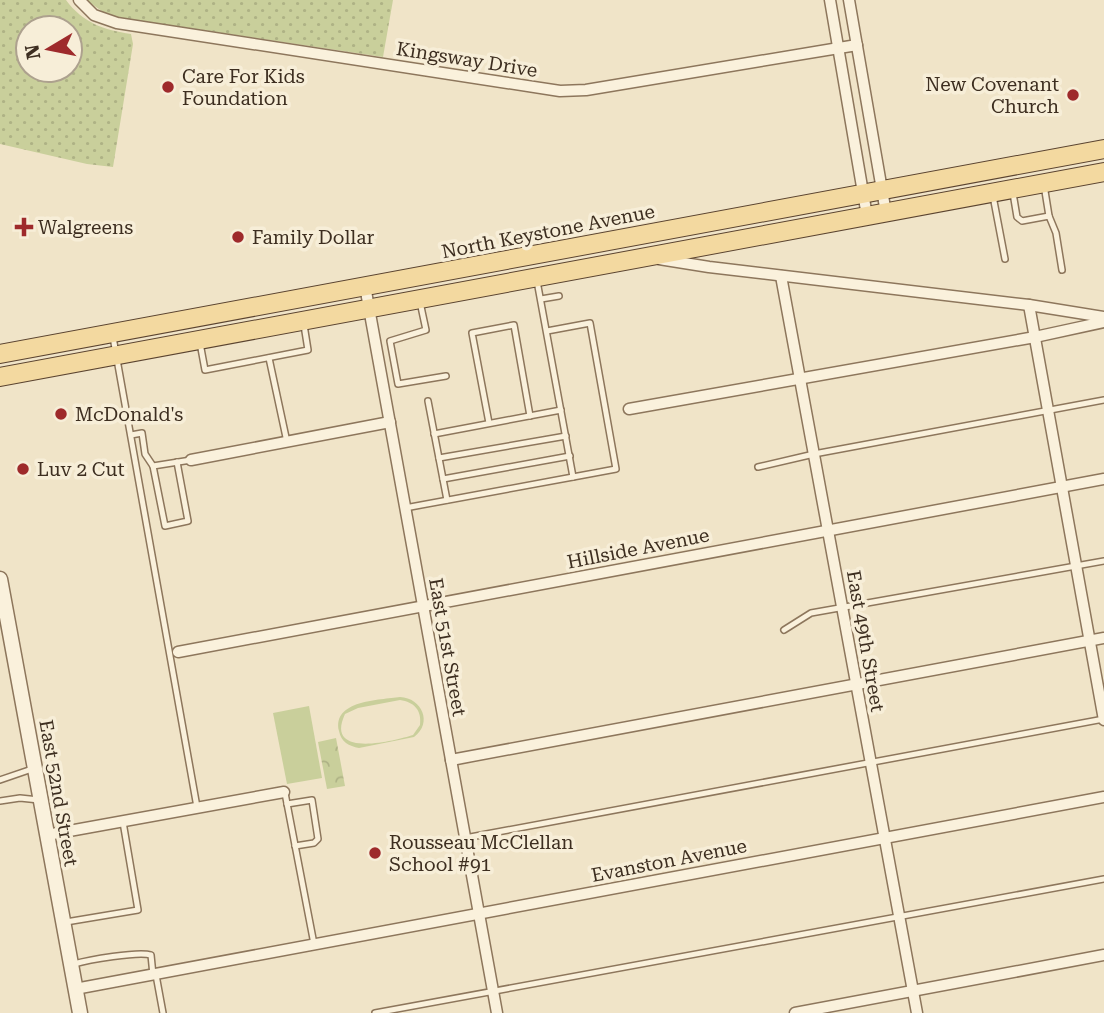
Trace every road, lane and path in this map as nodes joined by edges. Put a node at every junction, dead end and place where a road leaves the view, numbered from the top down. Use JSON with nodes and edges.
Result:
{"nodes":[{"id":1,"x":79,"y":0,"type":"edge"},
{"id":2,"x":830,"y":0,"type":"edge"},
{"id":3,"x":849,"y":0,"type":"edge"},
{"id":4,"x":857,"y":45,"type":"junction"},
{"id":5,"x":838,"y":48,"type":"junction"},
{"id":6,"x":1104,"y":149,"type":"edge"},
{"id":7,"x":1104,"y":172,"type":"edge"},
{"id":8,"x":1044,"y":184,"type":"junction"},
{"id":9,"x":1012,"y":190,"type":"junction"},
{"id":10,"x":882,"y":191,"type":"junction"},
{"id":11,"x":993,"y":193,"type":"junction"},
{"id":12,"x":863,"y":194,"type":"junction"},
{"id":13,"x":886,"y":214,"type":"junction"},
{"id":14,"x":867,"y":216,"type":"junction"},
{"id":15,"x":1049,"y":216,"type":"junction"},
{"id":16,"x":649,"y":257,"type":"junction"},
{"id":17,"x":1005,"y":259,"type":"dead end"},
{"id":18,"x":1062,"y":270,"type":"dead end"},
{"id":19,"x":781,"y":276,"type":"junction"},
{"id":20,"x":537,"y":278,"type":"junction"},
{"id":21,"x":365,"y":286,"type":"junction"},
{"id":22,"x":559,"y":296,"type":"dead end"},
{"id":23,"x":419,"y":299,"type":"junction"},
{"id":24,"x":541,"y":299,"type":"junction"},
{"id":25,"x":1029,"y":305,"type":"junction"},
{"id":26,"x":369,"y":309,"type":"junction"},
{"id":27,"x":1104,"y":319,"type":"edge"},
{"id":28,"x":304,"y":321,"type":"junction"},
{"id":29,"x":547,"y":331,"type":"junction"},
{"id":30,"x":113,"y":333,"type":"junction"},
{"id":31,"x":1035,"y":337,"type":"junction"},
{"id":32,"x":200,"y":340,"type":"junction"},
{"id":33,"x":390,"y":341,"type":"junction"},
{"id":34,"x":375,"y":344,"type":"junction"},
{"id":35,"x":0,"y":354,"type":"edge"},
{"id":36,"x":117,"y":355,"type":"junction"},
{"id":37,"x":269,"y":358,"type":"junction"},
{"id":38,"x":446,"y":376,"type":"dead end"},
{"id":39,"x":0,"y":377,"type":"edge"},
{"id":40,"x":800,"y":377,"type":"junction"},
{"id":41,"x":398,"y":384,"type":"junction"},
{"id":42,"x":383,"y":387,"type":"junction"},
{"id":43,"x":1104,"y":400,"type":"edge"},
{"id":44,"x":428,"y":401,"type":"dead end"},
{"id":45,"x":629,"y":409,"type":"dead end"},
{"id":46,"x":561,"y":410,"type":"junction"},
{"id":47,"x":1048,"y":411,"type":"junction"},
{"id":48,"x":530,"y":416,"type":"junction"},
{"id":49,"x":390,"y":422,"type":"junction"},
{"id":50,"x":489,"y":423,"type":"junction"},
{"id":51,"x":434,"y":434,"type":"junction"},
{"id":52,"x":131,"y":435,"type":"junction"},
{"id":53,"x":566,"y":436,"type":"junction"},
{"id":54,"x":287,"y":442,"type":"junction"},
{"id":55,"x":814,"y":454,"type":"junction"},
{"id":56,"x":570,"y":456,"type":"junction"},
{"id":57,"x":439,"y":458,"type":"junction"},
{"id":58,"x":191,"y":460,"type":"joint"},
{"id":59,"x":177,"y":462,"type":"junction"},
{"id":60,"x":153,"y":466,"type":"junction"},
{"id":61,"x":758,"y":467,"type":"dead end"},
{"id":62,"x":573,"y":477,"type":"junction"},
{"id":63,"x":1104,"y":479,"type":"edge"},
{"id":64,"x":443,"y":480,"type":"junction"},
{"id":65,"x":1062,"y":487,"type":"junction"},
{"id":66,"x":447,"y":500,"type":"junction"},
{"id":67,"x":405,"y":508,"type":"junction"},
{"id":68,"x":828,"y":531,"type":"junction"},
{"id":69,"x":1104,"y":561,"type":"edge"},
{"id":70,"x":1076,"y":566,"type":"junction"},
{"id":71,"x":1,"y":589,"type":"edge"},
{"id":72,"x":423,"y":606,"type":"junction"},
{"id":73,"x":842,"y":607,"type":"junction"},
{"id":74,"x":784,"y":630,"type":"dead end"},
{"id":75,"x":1104,"y":638,"type":"edge"},
{"id":76,"x":1090,"y":641,"type":"junction"},
{"id":77,"x":178,"y":652,"type":"dead end"},
{"id":78,"x":856,"y":684,"type":"junction"},
{"id":79,"x":1104,"y":720,"type":"edge"},
{"id":80,"x":451,"y":760,"type":"junction"},
{"id":81,"x":871,"y":763,"type":"junction"},
{"id":82,"x":35,"y":767,"type":"junction"},
{"id":83,"x":0,"y":780,"type":"edge"},
{"id":84,"x":284,"y":792,"type":"joint"},
{"id":85,"x":1104,"y":797,"type":"edge"},
{"id":86,"x":0,"y":801,"type":"edge"},
{"id":87,"x":41,"y":801,"type":"junction"},
{"id":88,"x":287,"y":804,"type":"junction"},
{"id":89,"x":197,"y":807,"type":"junction"},
{"id":90,"x":122,"y":821,"type":"junction"},
{"id":91,"x":47,"y":835,"type":"junction"},
{"id":92,"x":465,"y":838,"type":"junction"},
{"id":93,"x":885,"y":838,"type":"junction"},
{"id":94,"x":295,"y":846,"type":"junction"},
{"id":95,"x":1104,"y":879,"type":"edge"},
{"id":96,"x":479,"y":914,"type":"junction"},
{"id":97,"x":899,"y":917,"type":"junction"},
{"id":98,"x":63,"y":922,"type":"junction"},
{"id":99,"x":314,"y":944,"type":"junction"},
{"id":100,"x":1104,"y":955,"type":"edge"},
{"id":101,"x":71,"y":964,"type":"junction"},
{"id":102,"x":154,"y":974,"type":"junction"},
{"id":103,"x":75,"y":989,"type":"junction"},
{"id":104,"x":913,"y":991,"type":"junction"},
{"id":105,"x":493,"y":992,"type":"junction"},
{"id":106,"x":79,"y":1013,"type":"edge"},
{"id":107,"x":163,"y":1013,"type":"edge"},
{"id":108,"x":375,"y":1013,"type":"edge"},
{"id":109,"x":497,"y":1013,"type":"edge"},
{"id":110,"x":795,"y":1013,"type":"edge"},
{"id":111,"x":917,"y":1013,"type":"edge"}],
"edges":[{"from":1,"to":5,"type":"street","name":"Kingsway Drive"},
{"from":2,"to":5,"type":"street"},
{"from":3,"to":4,"type":"street"},
{"from":4,"to":5,"type":"street","name":"Kingsway Drive"},
{"from":4,"to":10,"type":"street"},
{"from":5,"to":12,"type":"street"},
{"from":6,"to":10,"type":"main road","name":"North Keystone Avenue"},
{"from":7,"to":8,"type":"main road"},
{"from":8,"to":9,"type":"main road"},
{"from":8,"to":15,"type":"lane"},
{"from":9,"to":11,"type":"main road"},
{"from":9,"to":15,"type":"lane"},
{"from":10,"to":12,"type":"main road","name":"North Keystone Avenue"},
{"from":10,"to":13,"type":"street"},
{"from":11,"to":13,"type":"main road"},
{"from":11,"to":17,"type":"lane"},
{"from":12,"to":14,"type":"street"},
{"from":12,"to":21,"type":"main road","name":"North Keystone Avenue"},
{"from":13,"to":14,"type":"main road"},
{"from":14,"to":16,"type":"main road"},
{"from":15,"to":18,"type":"lane"},
{"from":16,"to":19,"type":"street"},
{"from":16,"to":20,"type":"main road"},
{"from":19,"to":25,"type":"street"},
{"from":19,"to":40,"type":"street","name":"East 49th Street"},
{"from":20,"to":23,"type":"main road"},
{"from":20,"to":24,"type":"lane"},
{"from":21,"to":26,"type":"street","name":"East 51st Street"},
{"from":21,"to":30,"type":"main road","name":"North Keystone Avenue"},
{"from":22,"to":24,"type":"lane"},
{"from":23,"to":26,"type":"main road"},
{"from":23,"to":33,"type":"lane"},
{"from":24,"to":29,"type":"lane"},
{"from":25,"to":27,"type":"street"},
{"from":25,"to":31,"type":"street"},
{"from":26,"to":28,"type":"main road"},
{"from":26,"to":34,"type":"street","name":"East 51st Street"},
{"from":27,"to":31,"type":"street"},
{"from":28,"to":32,"type":"main road"},
{"from":28,"to":37,"type":"lane"},
{"from":29,"to":46,"type":"lane"},
{"from":29,"to":62,"type":"lane"},
{"from":30,"to":35,"type":"main road","name":"North Keystone Avenue"},
{"from":30,"to":36,"type":"lane"},
{"from":31,"to":40,"type":"street"},
{"from":31,"to":47,"type":"street"},
{"from":32,"to":36,"type":"main road"},
{"from":32,"to":37,"type":"lane"},
{"from":33,"to":34,"type":"lane"},
{"from":33,"to":41,"type":"lane"},
{"from":34,"to":42,"type":"street","name":"East 51st Street"},
{"from":36,"to":39,"type":"main road"},
{"from":36,"to":52,"type":"lane"},
{"from":37,"to":54,"type":"lane"},
{"from":38,"to":41,"type":"lane"},
{"from":40,"to":45,"type":"street"},
{"from":40,"to":55,"type":"street","name":"East 49th Street"},
{"from":41,"to":42,"type":"lane"},
{"from":42,"to":49,"type":"street","name":"East 51st Street"},
{"from":43,"to":47,"type":"lane"},
{"from":44,"to":51,"type":"lane"},
{"from":46,"to":48,"type":"lane"},
{"from":46,"to":53,"type":"lane"},
{"from":47,"to":55,"type":"lane"},
{"from":47,"to":65,"type":"street"},
{"from":48,"to":50,"type":"lane"},
{"from":48,"to":50,"type":"lane"},
{"from":49,"to":54,"type":"street"},
{"from":49,"to":67,"type":"street","name":"East 51st Street"},
{"from":50,"to":51,"type":"lane"},
{"from":51,"to":57,"type":"lane"},
{"from":52,"to":60,"type":"lane"},
{"from":52,"to":89,"type":"lane"},
{"from":53,"to":56,"type":"lane"},
{"from":53,"to":57,"type":"lane"},
{"from":54,"to":58,"type":"street"},
{"from":55,"to":61,"type":"lane"},
{"from":55,"to":68,"type":"street","name":"East 49th Street"},
{"from":56,"to":62,"type":"lane"},
{"from":56,"to":64,"type":"lane"},
{"from":57,"to":64,"type":"lane"},
{"from":58,"to":59,"type":"lane"},
{"from":59,"to":60,"type":"lane"},
{"from":59,"to":60,"type":"lane"},
{"from":62,"to":66,"type":"lane"},
{"from":63,"to":65,"type":"street","name":"Hillside Avenue"},
{"from":64,"to":66,"type":"lane"},
{"from":65,"to":68,"type":"street","name":"Hillside Avenue"},
{"from":65,"to":70,"type":"street"},
{"from":66,"to":67,"type":"lane"},
{"from":67,"to":72,"type":"street","name":"East 51st Street"},
{"from":68,"to":72,"type":"street","name":"Hillside Avenue"},
{"from":68,"to":73,"type":"street","name":"East 49th Street"},
{"from":69,"to":70,"type":"lane"},
{"from":70,"to":73,"type":"lane"},
{"from":70,"to":76,"type":"street"},
{"from":71,"to":82,"type":"street","name":"East 52nd Street"},
{"from":72,"to":77,"type":"street","name":"Hillside Avenue"},
{"from":72,"to":80,"type":"street","name":"East 51st Street"},
{"from":73,"to":74,"type":"lane"},
{"from":73,"to":78,"type":"street","name":"East 49th Street"},
{"from":75,"to":76,"type":"street"},
{"from":76,"to":78,"type":"street"},
{"from":76,"to":79,"type":"street"},
{"from":78,"to":80,"type":"street"},
{"from":78,"to":81,"type":"street","name":"East 49th Street"},
{"from":79,"to":81,"type":"lane"},
{"from":80,"to":92,"type":"street","name":"East 51st Street"},
{"from":81,"to":92,"type":"lane"},
{"from":81,"to":93,"type":"street","name":"East 49th Street"},
{"from":82,"to":83,"type":"lane"},
{"from":82,"to":87,"type":"street","name":"East 52nd Street"},
{"from":84,"to":88,"type":"lane"},
{"from":84,"to":89,"type":"street"},
{"from":85,"to":93,"type":"street","name":"Evanston Avenue"},
{"from":86,"to":87,"type":"lane"},
{"from":87,"to":91,"type":"street","name":"East 52nd Street"},
{"from":88,"to":94,"type":"lane"},
{"from":88,"to":94,"type":"lane"},
{"from":89,"to":90,"type":"street"},
{"from":90,"to":91,"type":"street"},
{"from":90,"to":98,"type":"lane"},
{"from":91,"to":98,"type":"street","name":"East 52nd Street"},
{"from":92,"to":96,"type":"street","name":"East 51st Street"},
{"from":93,"to":96,"type":"street","name":"Evanston Avenue"},
{"from":93,"to":97,"type":"street","name":"East 49th Street"},
{"from":94,"to":99,"type":"lane"},
{"from":95,"to":97,"type":"lane"},
{"from":96,"to":99,"type":"street","name":"Evanston Avenue"},
{"from":96,"to":105,"type":"street","name":"East 51st Street"},
{"from":97,"to":104,"type":"street","name":"East 49th Street"},
{"from":97,"to":105,"type":"lane"},
{"from":98,"to":101,"type":"street","name":"East 52nd Street"},
{"from":99,"to":102,"type":"street","name":"Evanston Avenue"},
{"from":100,"to":104,"type":"street"},
{"from":101,"to":102,"type":"lane"},
{"from":101,"to":103,"type":"street","name":"East 52nd Street"},
{"from":102,"to":103,"type":"street","name":"Evanston Avenue"},
{"from":102,"to":107,"type":"lane"},
{"from":103,"to":106,"type":"street","name":"East 52nd Street"},
{"from":104,"to":110,"type":"street"},
{"from":104,"to":111,"type":"street","name":"East 49th Street"},
{"from":105,"to":108,"type":"lane"},
{"from":105,"to":109,"type":"street","name":"East 51st Street"}]}
